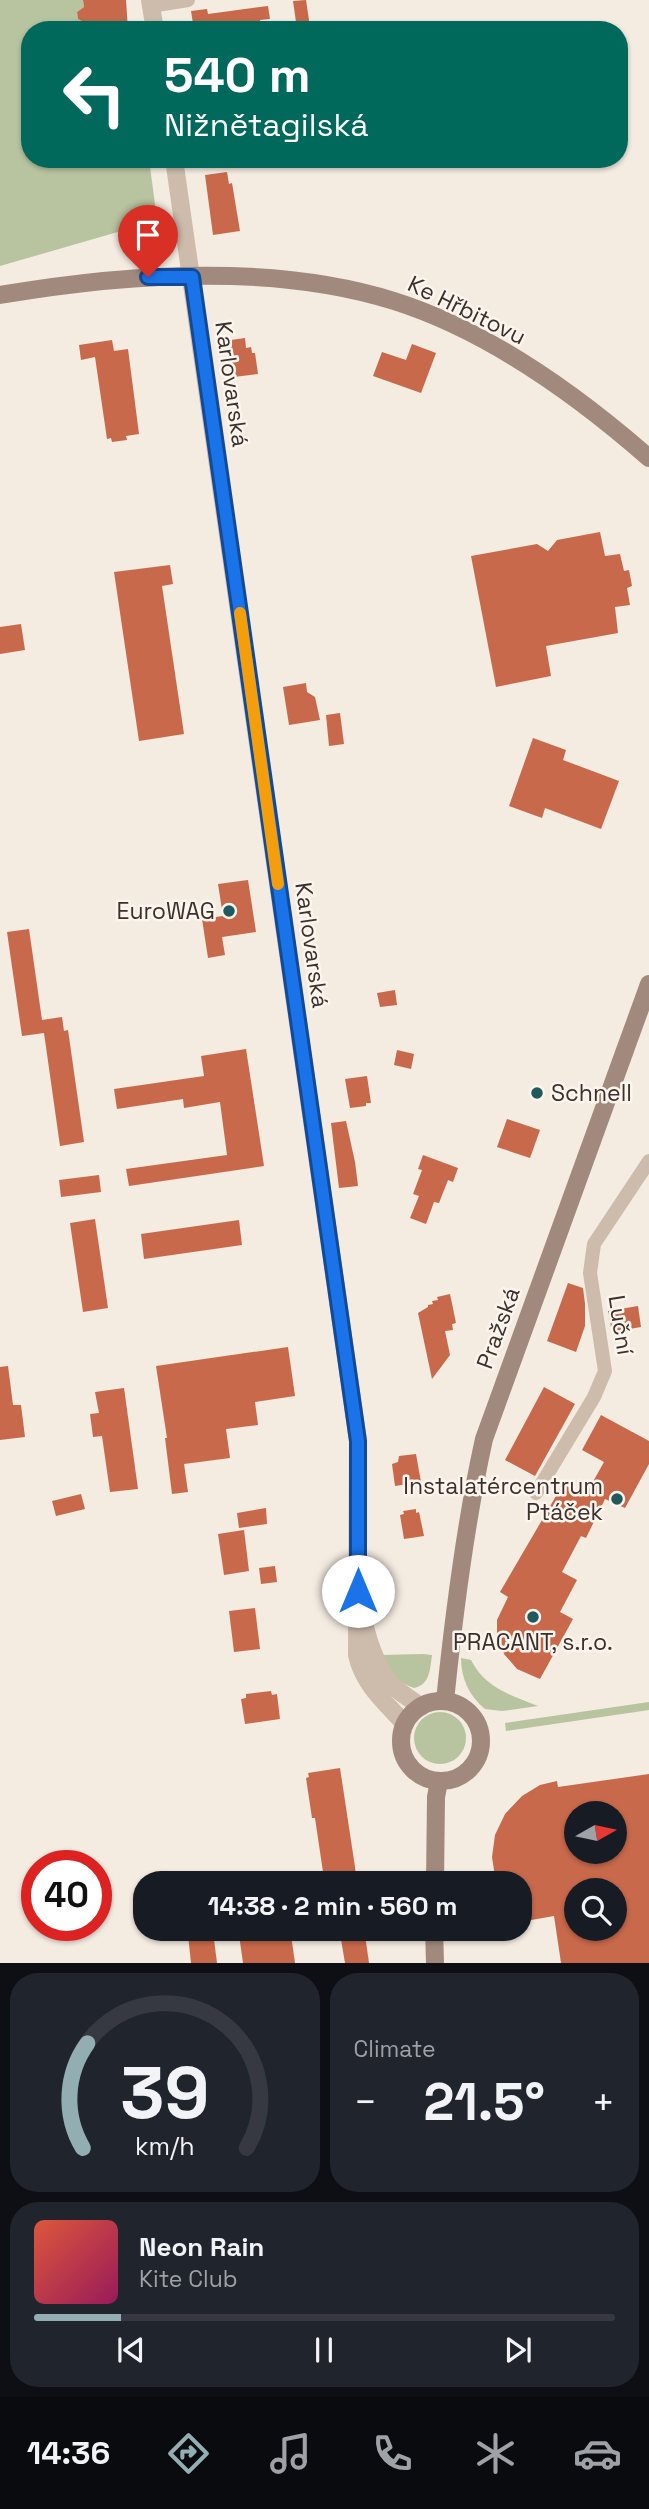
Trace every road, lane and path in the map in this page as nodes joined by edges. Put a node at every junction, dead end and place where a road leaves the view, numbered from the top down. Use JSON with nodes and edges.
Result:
{"nodes":[{"id":1,"x":188,"y":0,"type":"edge"},
{"id":2,"x":151,"y":3,"type":"edge"},
{"id":3,"x":154,"y":21,"type":"edge"},
{"id":4,"x":175,"y":168,"type":"edge"},
{"id":5,"x":192,"y":277,"type":"junction"},
{"id":6,"x":0,"y":295,"type":"edge"},
{"id":7,"x":649,"y":458,"type":"edge"},
{"id":8,"x":649,"y":984,"type":"edge"},
{"id":9,"x":649,"y":1161,"type":"edge"},
{"id":10,"x":536,"y":1493,"type":"dead end"},
{"id":11,"x":358,"y":1591,"type":"junction"},
{"id":12,"x":445,"y":1701,"type":"junction"},
{"id":13,"x":421,"y":1707,"type":"junction"},
{"id":14,"x":405,"y":1724,"type":"junction"},
{"id":15,"x":439,"y":1781,"type":"junction"},
{"id":16,"x":435,"y":1871,"type":"edge"},
{"id":17,"x":434,"y":1941,"type":"edge"},
{"id":18,"x":435,"y":1963,"type":"edge"}],
"edges":[{"from":1,"to":2,"type":"street"},
{"from":2,"to":3,"type":"street"},
{"from":4,"to":5,"type":"street","name":"Karlovarská"},
{"from":5,"to":6,"type":"main road","name":"Ke Hřbitovu"},
{"from":5,"to":7,"type":"main road","name":"Ke Hřbitovu"},
{"from":5,"to":11,"type":"street","name":"Karlovarská"},
{"from":8,"to":12,"type":"main road","name":"Pražská"},
{"from":9,"to":10,"type":"street","name":"Luční"},
{"from":11,"to":13,"type":"street"},
{"from":11,"to":14,"type":"street","name":"Karlovarská"},
{"from":12,"to":13,"type":"main road"},
{"from":12,"to":15,"type":"main road"},
{"from":13,"to":14,"type":"main road"},
{"from":14,"to":15,"type":"main road"},
{"from":15,"to":16,"type":"main road"},
{"from":17,"to":18,"type":"main road"}]}
